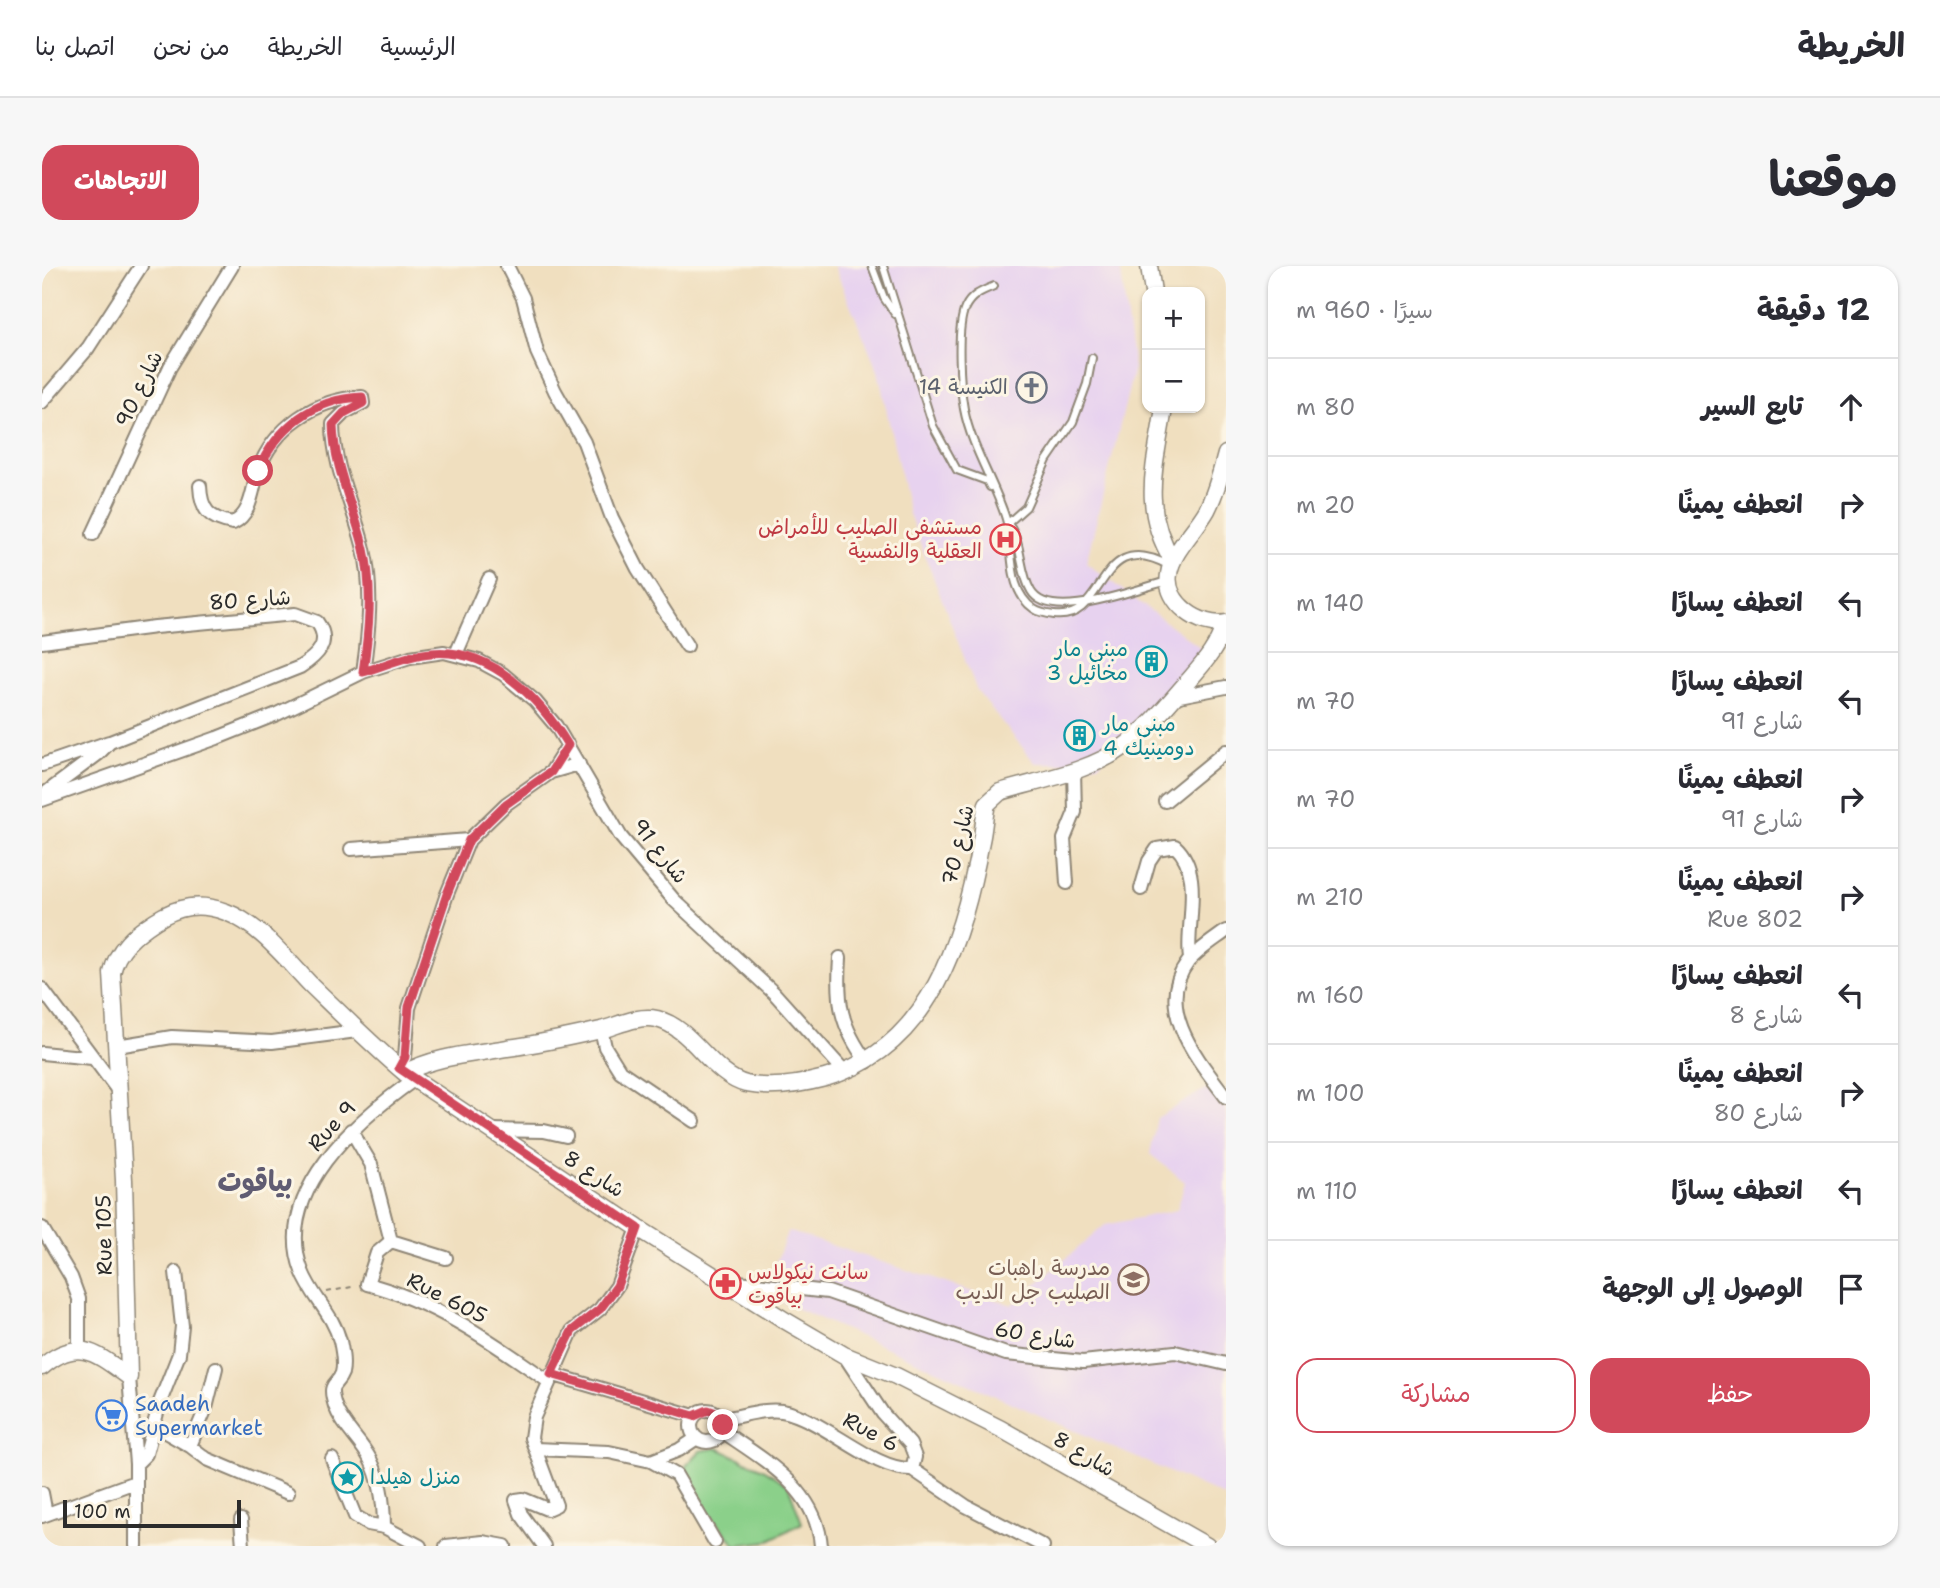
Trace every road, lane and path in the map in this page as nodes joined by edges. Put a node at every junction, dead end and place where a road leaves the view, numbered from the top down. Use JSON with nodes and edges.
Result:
{"nodes":[{"id":1,"x":141,"y":266,"type":"edge"},
{"id":2,"x":232,"y":266,"type":"edge"},
{"id":3,"x":507,"y":266,"type":"edge"},
{"id":4,"x":872,"y":266,"type":"edge"},
{"id":5,"x":883,"y":266,"type":"edge"},
{"id":6,"x":1149,"y":266,"type":"edge"},
{"id":7,"x":971,"y":285,"type":"dead end"},
{"id":8,"x":994,"y":286,"type":"dead end"},
{"id":9,"x":1152,"y":287,"type":"edge"},
{"id":10,"x":975,"y":295,"type":"junction"},
{"id":11,"x":897,"y":315,"type":"junction"},
{"id":12,"x":1091,"y":358,"type":"dead end"},
{"id":13,"x":42,"y":402,"type":"edge"},
{"id":14,"x":1163,"y":413,"type":"edge"},
{"id":15,"x":1226,"y":454,"type":"edge"},
{"id":16,"x":200,"y":486,"type":"dead end"},
{"id":17,"x":1008,"y":523,"type":"junction"},
{"id":18,"x":93,"y":534,"type":"dead end"},
{"id":19,"x":1170,"y":570,"type":"junction"},
{"id":20,"x":489,"y":579,"type":"dead end"},
{"id":21,"x":1089,"y":601,"type":"junction"},
{"id":22,"x":1225,"y":624,"type":"edge"},
{"id":23,"x":42,"y":642,"type":"edge"},
{"id":24,"x":687,"y":646,"type":"dead end"},
{"id":25,"x":456,"y":654,"type":"junction"},
{"id":26,"x":363,"y":672,"type":"junction"},
{"id":27,"x":1226,"y":687,"type":"edge"},
{"id":28,"x":1174,"y":697,"type":"junction"},
{"id":29,"x":110,"y":741,"type":"junction"},
{"id":30,"x":568,"y":745,"type":"junction"},
{"id":31,"x":1226,"y":751,"type":"edge"},
{"id":32,"x":579,"y":764,"type":"junction"},
{"id":33,"x":42,"y":765,"type":"edge"},
{"id":34,"x":1074,"y":770,"type":"junction"},
{"id":35,"x":551,"y":772,"type":"junction"},
{"id":36,"x":42,"y":798,"type":"edge"},
{"id":37,"x":1165,"y":801,"type":"dead end"},
{"id":38,"x":469,"y":840,"type":"junction"},
{"id":39,"x":351,"y":849,"type":"dead end"},
{"id":40,"x":1068,"y":883,"type":"dead end"},
{"id":41,"x":1141,"y":890,"type":"dead end"},
{"id":42,"x":1226,"y":931,"type":"edge"},
{"id":43,"x":840,"y":958,"type":"dead end"},
{"id":44,"x":1190,"y":959,"type":"junction"},
{"id":45,"x":42,"y":989,"type":"edge"},
{"id":46,"x":601,"y":1030,"type":"junction"},
{"id":47,"x":357,"y":1031,"type":"junction"},
{"id":48,"x":117,"y":1046,"type":"junction"},
{"id":49,"x":42,"y":1054,"type":"edge"},
{"id":50,"x":92,"y":1058,"type":"junction"},
{"id":51,"x":867,"y":1062,"type":"junction"},
{"id":52,"x":845,"y":1072,"type":"junction"},
{"id":53,"x":406,"y":1074,"type":"junction"},
{"id":54,"x":118,"y":1092,"type":"junction"},
{"id":55,"x":1226,"y":1097,"type":"edge"},
{"id":56,"x":694,"y":1121,"type":"dead end"},
{"id":57,"x":351,"y":1130,"type":"junction"},
{"id":58,"x":489,"y":1130,"type":"junction"},
{"id":59,"x":566,"y":1136,"type":"dead end"},
{"id":60,"x":42,"y":1228,"type":"edge"},
{"id":61,"x":638,"y":1228,"type":"junction"},
{"id":62,"x":391,"y":1241,"type":"junction"},
{"id":63,"x":446,"y":1258,"type":"dead end"},
{"id":64,"x":176,"y":1272,"type":"dead end"},
{"id":65,"x":721,"y":1280,"type":"junction"},
{"id":66,"x":367,"y":1284,"type":"junction"},
{"id":67,"x":316,"y":1294,"type":"junction"},
{"id":68,"x":79,"y":1349,"type":"junction"},
{"id":69,"x":844,"y":1355,"type":"junction"},
{"id":70,"x":1226,"y":1364,"type":"edge"},
{"id":71,"x":42,"y":1367,"type":"edge"},
{"id":72,"x":216,"y":1368,"type":"dead end"},
{"id":73,"x":130,"y":1377,"type":"junction"},
{"id":74,"x":550,"y":1378,"type":"junction"},
{"id":75,"x":694,"y":1416,"type":"junction"},
{"id":76,"x":153,"y":1425,"type":"junction"},
{"id":77,"x":722,"y":1425,"type":"junction"},
{"id":78,"x":697,"y":1438,"type":"junction"},
{"id":79,"x":190,"y":1447,"type":"junction"},
{"id":80,"x":535,"y":1449,"type":"junction"},
{"id":81,"x":679,"y":1450,"type":"junction"},
{"id":82,"x":332,"y":1459,"type":"dead end"},
{"id":83,"x":651,"y":1461,"type":"junction"},
{"id":84,"x":136,"y":1464,"type":"junction"},
{"id":85,"x":912,"y":1469,"type":"junction"},
{"id":86,"x":676,"y":1475,"type":"junction"},
{"id":87,"x":135,"y":1482,"type":"junction"},
{"id":88,"x":42,"y":1493,"type":"edge"},
{"id":89,"x":288,"y":1493,"type":"dead end"},
{"id":90,"x":103,"y":1496,"type":"junction"},
{"id":91,"x":135,"y":1497,"type":"junction"},
{"id":92,"x":44,"y":1515,"type":"edge"},
{"id":93,"x":241,"y":1520,"type":"dead end"},
{"id":94,"x":384,"y":1527,"type":"junction"},
{"id":95,"x":402,"y":1540,"type":"edge"},
{"id":96,"x":715,"y":1542,"type":"dead end"},
{"id":97,"x":136,"y":1546,"type":"edge"},
{"id":98,"x":243,"y":1546,"type":"edge"},
{"id":99,"x":420,"y":1546,"type":"edge"},
{"id":100,"x":446,"y":1546,"type":"edge"},
{"id":101,"x":505,"y":1546,"type":"edge"},
{"id":102,"x":544,"y":1546,"type":"edge"},
{"id":103,"x":821,"y":1546,"type":"edge"},
{"id":104,"x":1043,"y":1546,"type":"edge"},
{"id":105,"x":1207,"y":1546,"type":"edge"}],
"edges":[{"from":1,"to":13,"type":"street"},
{"from":2,"to":18,"type":"street","name":"شارع 90"},
{"from":3,"to":24,"type":"street"},
{"from":4,"to":11,"type":"lane"},
{"from":5,"to":11,"type":"lane"},
{"from":6,"to":9,"type":"street"},
{"from":7,"to":10,"type":"lane"},
{"from":8,"to":10,"type":"lane"},
{"from":10,"to":17,"type":"lane"},
{"from":11,"to":17,"type":"lane"},
{"from":12,"to":17,"type":"lane"},
{"from":14,"to":19,"type":"street"},
{"from":15,"to":19,"type":"street"},
{"from":16,"to":26,"type":"street"},
{"from":17,"to":21,"type":"lane"},
{"from":19,"to":21,"type":"lane"},
{"from":19,"to":21,"type":"lane"},
{"from":19,"to":22,"type":"street","name":"شارع 70"},
{"from":20,"to":25,"type":"street"},
{"from":22,"to":28,"type":"street","name":"شارع 70"},
{"from":23,"to":29,"type":"street","name":"شارع 80"},
{"from":25,"to":26,"type":"street","name":"شارع 91"},
{"from":25,"to":30,"type":"street","name":"شارع 91"},
{"from":26,"to":36,"type":"street","name":"شارع 91"},
{"from":27,"to":28,"type":"street"},
{"from":28,"to":34,"type":"street","name":"شارع 70"},
{"from":29,"to":33,"type":"street"},
{"from":29,"to":36,"type":"street"},
{"from":30,"to":32,"type":"street","name":"شارع 91"},
{"from":30,"to":35,"type":"street"},
{"from":31,"to":37,"type":"street"},
{"from":32,"to":35,"type":"street"},
{"from":32,"to":52,"type":"street","name":"شارع 91"},
{"from":34,"to":40,"type":"street"},
{"from":34,"to":51,"type":"street","name":"شارع 70"},
{"from":35,"to":38,"type":"street"},
{"from":38,"to":39,"type":"street"},
{"from":38,"to":53,"type":"street"},
{"from":41,"to":44,"type":"street"},
{"from":42,"to":44,"type":"street"},
{"from":43,"to":51,"type":"street"},
{"from":44,"to":55,"type":"street"},
{"from":45,"to":50,"type":"street"},
{"from":46,"to":52,"type":"street","name":"شارع 70"},
{"from":46,"to":53,"type":"street","name":"شارع 70"},
{"from":46,"to":56,"type":"street"},
{"from":47,"to":48,"type":"street"},
{"from":47,"to":48,"type":"street","name":"شارع 8"},
{"from":47,"to":53,"type":"street","name":"شارع 8"},
{"from":48,"to":54,"type":"street","name":"شارع 8"},
{"from":49,"to":50,"type":"street"},
{"from":50,"to":54,"type":"street"},
{"from":51,"to":52,"type":"street","name":"شارع 70"},
{"from":53,"to":57,"type":"street","name":"Rue 9"},
{"from":53,"to":58,"type":"street","name":"شارع 8"},
{"from":54,"to":73,"type":"street","name":"Rue 105"},
{"from":57,"to":62,"type":"street"},
{"from":57,"to":67,"type":"street","name":"Rue 9"},
{"from":58,"to":59,"type":"street"},
{"from":58,"to":61,"type":"street","name":"شارع 8"},
{"from":60,"to":68,"type":"street"},
{"from":61,"to":65,"type":"street","name":"شارع 8"},
{"from":61,"to":74,"type":"street"},
{"from":62,"to":63,"type":"street"},
{"from":62,"to":66,"type":"street"},
{"from":64,"to":76,"type":"street"},
{"from":65,"to":69,"type":"street","name":"شارع 8"},
{"from":65,"to":70,"type":"street","name":"شارع 60"},
{"from":66,"to":67,"type":"path"},
{"from":66,"to":74,"type":"street","name":"Rue 605"},
{"from":67,"to":94,"type":"street","name":"Rue 9"},
{"from":68,"to":71,"type":"street"},
{"from":68,"to":73,"type":"street"},
{"from":69,"to":85,"type":"street","name":"Rue 6"},
{"from":69,"to":105,"type":"street","name":"شارع 8"},
{"from":72,"to":79,"type":"street"},
{"from":73,"to":84,"type":"street"},
{"from":74,"to":75,"type":"street","name":"Rue 605"},
{"from":74,"to":80,"type":"street"},
{"from":75,"to":77,"type":"street"},
{"from":75,"to":78,"type":"street"},
{"from":76,"to":79,"type":"street"},
{"from":76,"to":84,"type":"street"},
{"from":77,"to":78,"type":"street"},
{"from":77,"to":85,"type":"street","name":"Rue 6"},
{"from":77,"to":103,"type":"street"},
{"from":78,"to":81,"type":"street"},
{"from":79,"to":89,"type":"street"},
{"from":80,"to":83,"type":"street"},
{"from":80,"to":102,"type":"street"},
{"from":81,"to":83,"type":"street"},
{"from":81,"to":86,"type":"street"},
{"from":82,"to":94,"type":"street"},
{"from":83,"to":86,"type":"street"},
{"from":84,"to":87,"type":"street"},
{"from":85,"to":104,"type":"street"},
{"from":86,"to":96,"type":"street"},
{"from":87,"to":90,"type":"street"},
{"from":87,"to":91,"type":"street"},
{"from":88,"to":92,"type":"street"},
{"from":90,"to":91,"type":"street"},
{"from":90,"to":92,"type":"street"},
{"from":91,"to":97,"type":"street"},
{"from":93,"to":98,"type":"street"},
{"from":94,"to":95,"type":"street"},
{"from":95,"to":99,"type":"street"},
{"from":100,"to":101,"type":"street"}]}
